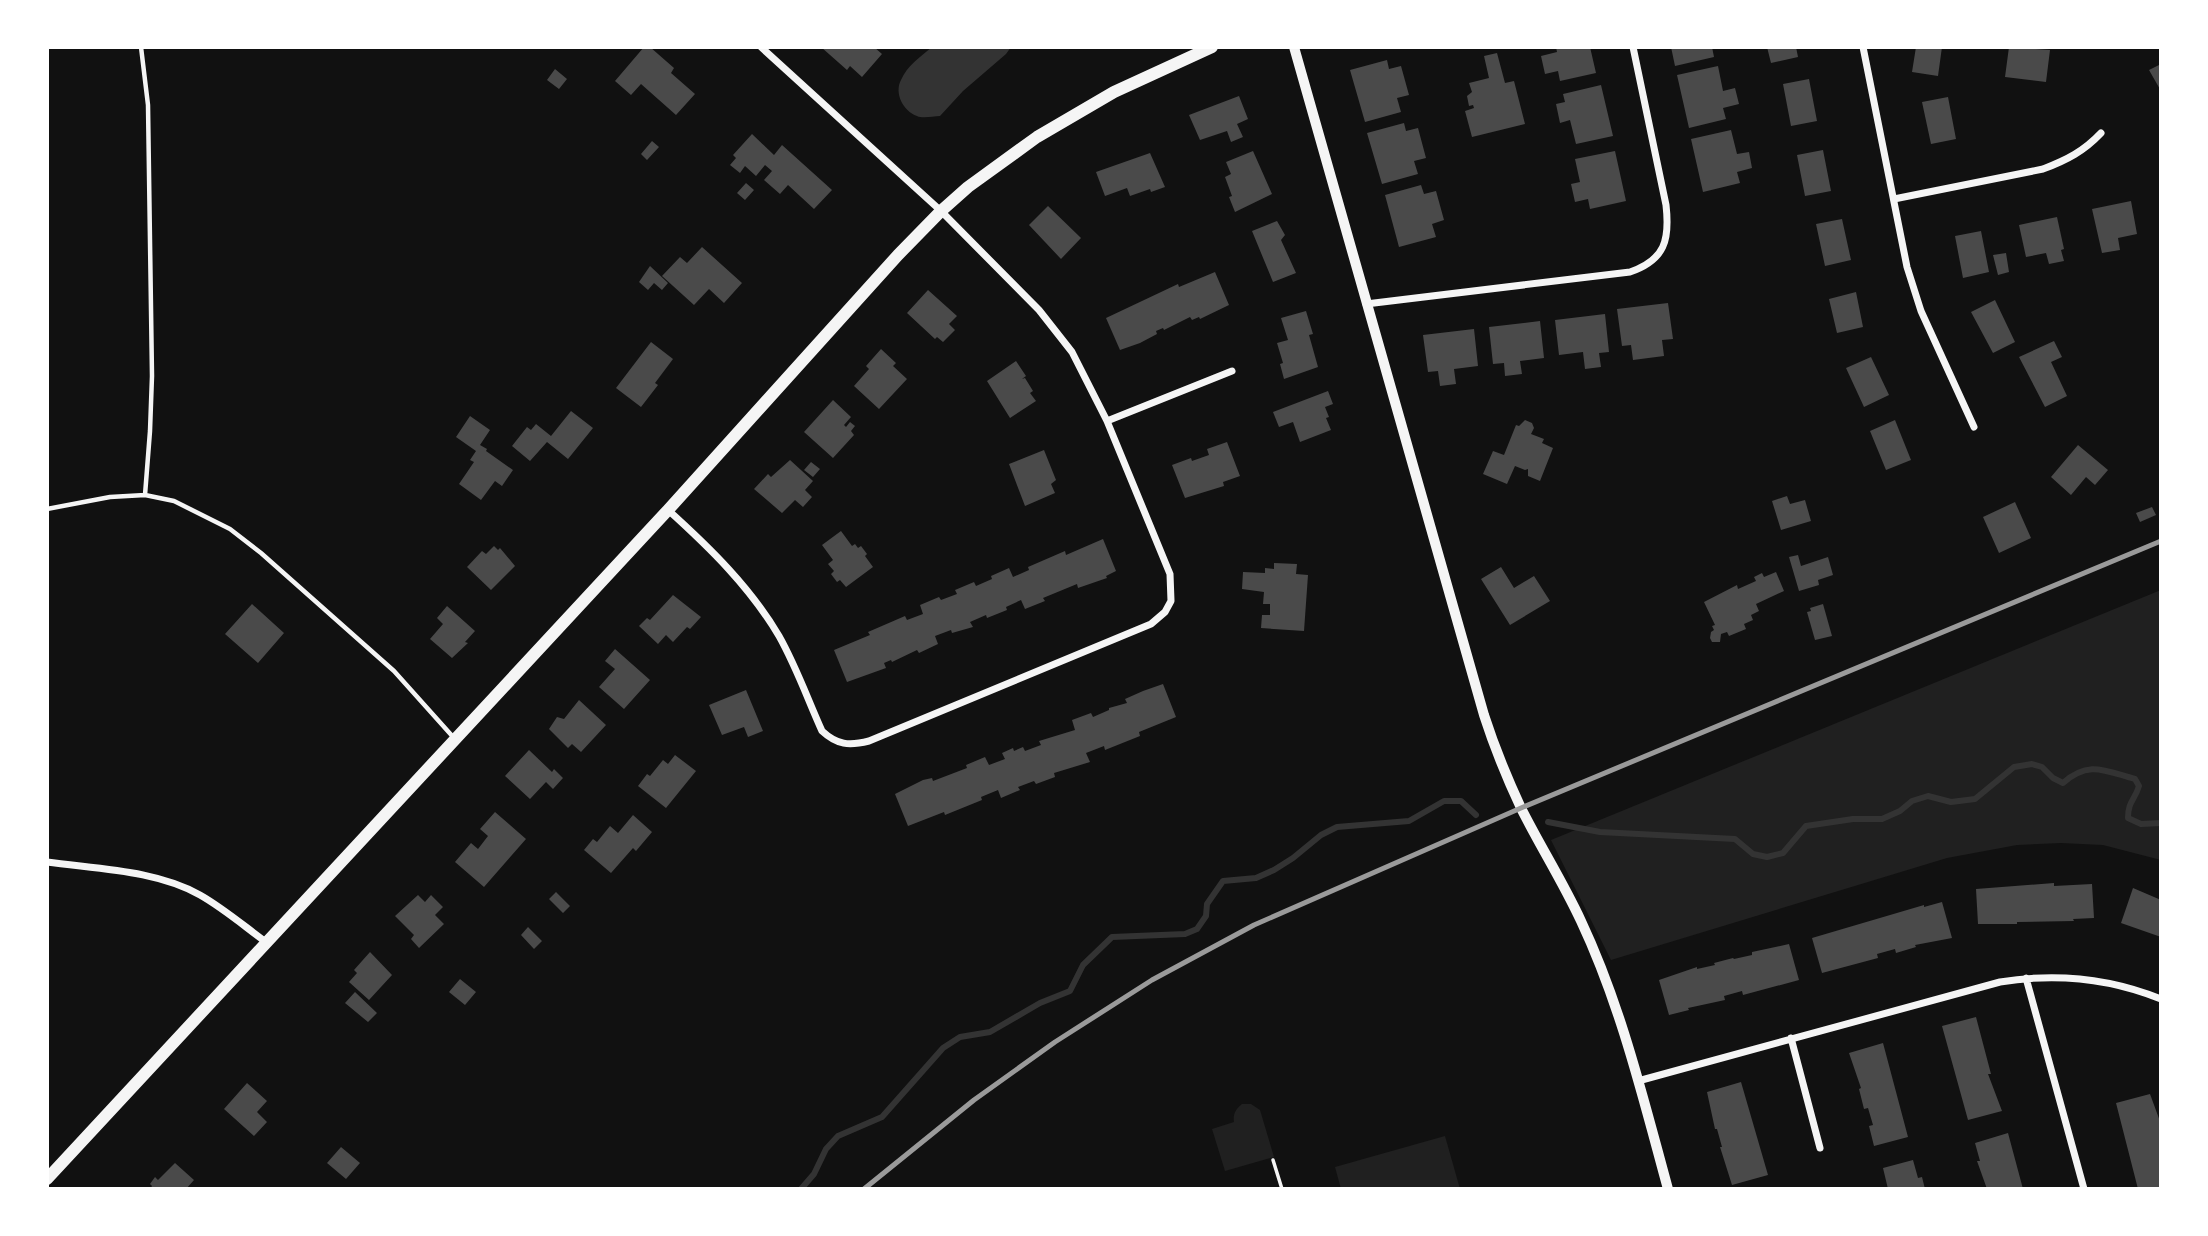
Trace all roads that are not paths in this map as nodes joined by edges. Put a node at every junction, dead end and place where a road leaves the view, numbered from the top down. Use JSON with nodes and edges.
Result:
{"nodes":[{"id":1,"x":141,"y":47,"type":"edge"},
{"id":2,"x":761,"y":47,"type":"edge"},
{"id":3,"x":1212,"y":47,"type":"edge"},
{"id":4,"x":1294,"y":47,"type":"edge"},
{"id":5,"x":1633,"y":47,"type":"edge"},
{"id":6,"x":1863,"y":47,"type":"edge"},
{"id":7,"x":2101,"y":133,"type":"dead end"},
{"id":8,"x":1894,"y":199,"type":"junction"},
{"id":9,"x":941,"y":211,"type":"junction"},
{"id":10,"x":1366,"y":304,"type":"junction"},
{"id":11,"x":1232,"y":371,"type":"dead end"},
{"id":12,"x":1107,"y":421,"type":"junction"},
{"id":13,"x":1974,"y":427,"type":"dead end"},
{"id":14,"x":145,"y":495,"type":"junction"},
{"id":15,"x":47,"y":509,"type":"edge"},
{"id":16,"x":668,"y":510,"type":"junction"},
{"id":17,"x":455,"y":738,"type":"junction"},
{"id":18,"x":47,"y":862,"type":"edge"},
{"id":19,"x":266,"y":942,"type":"junction"},
{"id":20,"x":2026,"y":978,"type":"junction"},
{"id":21,"x":2161,"y":999,"type":"edge"},
{"id":22,"x":1790,"y":1038,"type":"junction"},
{"id":23,"x":1638,"y":1081,"type":"junction"},
{"id":24,"x":1820,"y":1148,"type":"dead end"},
{"id":25,"x":47,"y":1179,"type":"edge"},
{"id":26,"x":1668,"y":1189,"type":"edge"},
{"id":27,"x":2084,"y":1189,"type":"edge"}],
"edges":[{"from":1,"to":14,"type":"lane"},
{"from":2,"to":9,"type":"street"},
{"from":3,"to":9,"type":"main road"},
{"from":4,"to":10,"type":"street"},
{"from":5,"to":10,"type":"street"},
{"from":6,"to":8,"type":"street"},
{"from":7,"to":8,"type":"street"},
{"from":8,"to":13,"type":"street"},
{"from":9,"to":12,"type":"street"},
{"from":9,"to":16,"type":"main road"},
{"from":10,"to":23,"type":"street"},
{"from":11,"to":12,"type":"street"},
{"from":12,"to":16,"type":"street"},
{"from":14,"to":15,"type":"lane"},
{"from":14,"to":17,"type":"lane"},
{"from":16,"to":17,"type":"main road"},
{"from":17,"to":19,"type":"main road"},
{"from":18,"to":19,"type":"street"},
{"from":19,"to":25,"type":"main road"},
{"from":20,"to":21,"type":"street"},
{"from":20,"to":22,"type":"street"},
{"from":20,"to":27,"type":"street"},
{"from":22,"to":23,"type":"street"},
{"from":22,"to":24,"type":"street"},
{"from":23,"to":26,"type":"street"}]}
